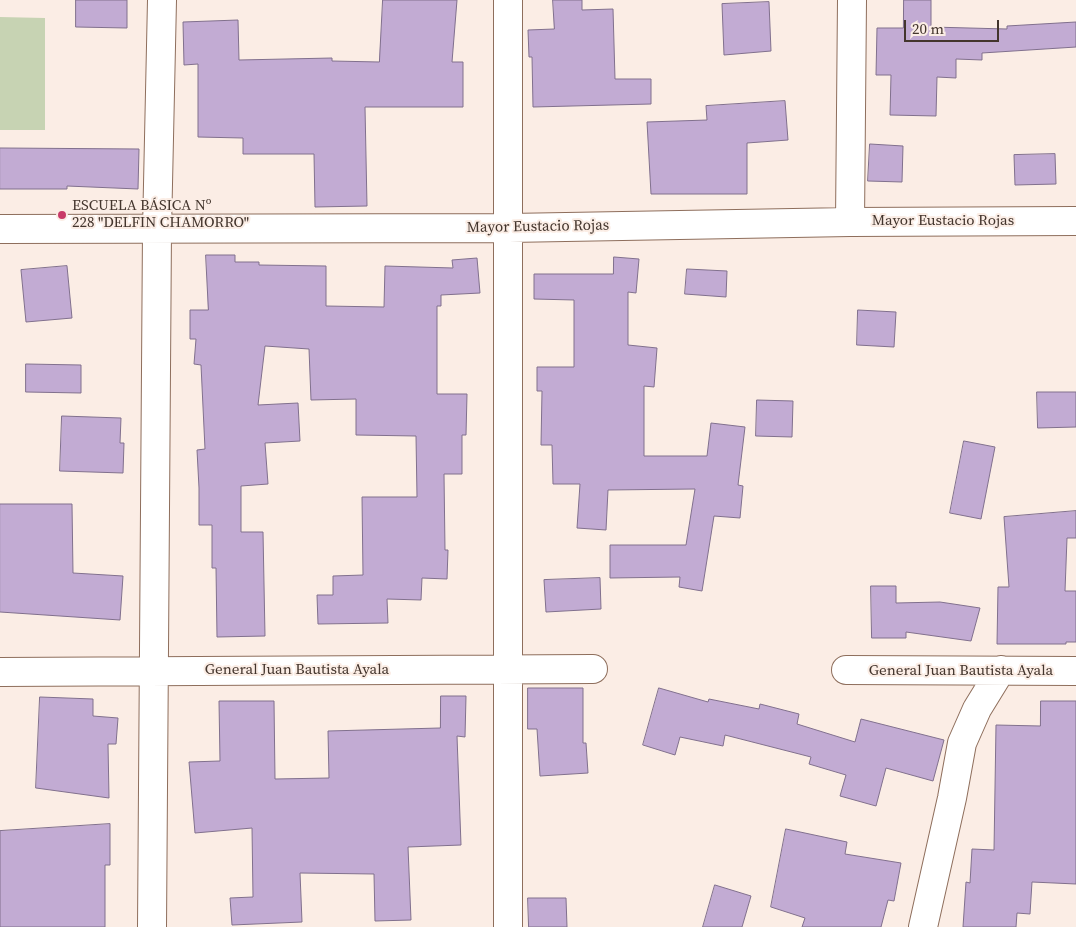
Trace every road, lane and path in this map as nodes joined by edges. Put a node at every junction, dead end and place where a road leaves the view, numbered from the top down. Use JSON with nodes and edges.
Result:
{"nodes":[{"id":1,"x":162,"y":0,"type":"edge"},
{"id":2,"x":508,"y":0,"type":"edge"},
{"id":3,"x":852,"y":0,"type":"edge"},
{"id":4,"x":1076,"y":221,"type":"edge"},
{"id":5,"x":850,"y":222,"type":"junction"},
{"id":6,"x":508,"y":228,"type":"junction"},
{"id":7,"x":0,"y":229,"type":"edge"},
{"id":8,"x":157,"y":230,"type":"junction"},
{"id":9,"x":508,"y":669,"type":"junction"},
{"id":10,"x":593,"y":669,"type":"dead end"},
{"id":11,"x":846,"y":670,"type":"dead end"},
{"id":12,"x":1001,"y":670,"type":"junction"},
{"id":13,"x":0,"y":672,"type":"edge"},
{"id":14,"x":155,"y":672,"type":"junction"},
{"id":15,"x":1076,"y":672,"type":"edge"},
{"id":16,"x":152,"y":927,"type":"edge"},
{"id":17,"x":508,"y":927,"type":"edge"},
{"id":18,"x":923,"y":927,"type":"edge"}],
"edges":[{"from":1,"to":8,"type":"street"},
{"from":2,"to":6,"type":"street"},
{"from":3,"to":5,"type":"street"},
{"from":4,"to":5,"type":"street","name":"Mayor Eustacio Rojas"},
{"from":5,"to":6,"type":"street","name":"Mayor Eustacio Rojas"},
{"from":6,"to":8,"type":"street","name":"Mayor Eustacio Rojas"},
{"from":6,"to":9,"type":"street"},
{"from":7,"to":8,"type":"street","name":"Mayor Eustacio Rojas"},
{"from":8,"to":14,"type":"street"},
{"from":9,"to":10,"type":"street","name":"General Juan Bautista Ayala"},
{"from":9,"to":14,"type":"street","name":"General Juan Bautista Ayala"},
{"from":9,"to":17,"type":"street"},
{"from":11,"to":12,"type":"street","name":"General Juan Bautista Ayala"},
{"from":12,"to":15,"type":"street","name":"General Juan Bautista Ayala"},
{"from":12,"to":18,"type":"street"},
{"from":13,"to":14,"type":"street","name":"General Juan Bautista Ayala"},
{"from":14,"to":16,"type":"street"}]}
